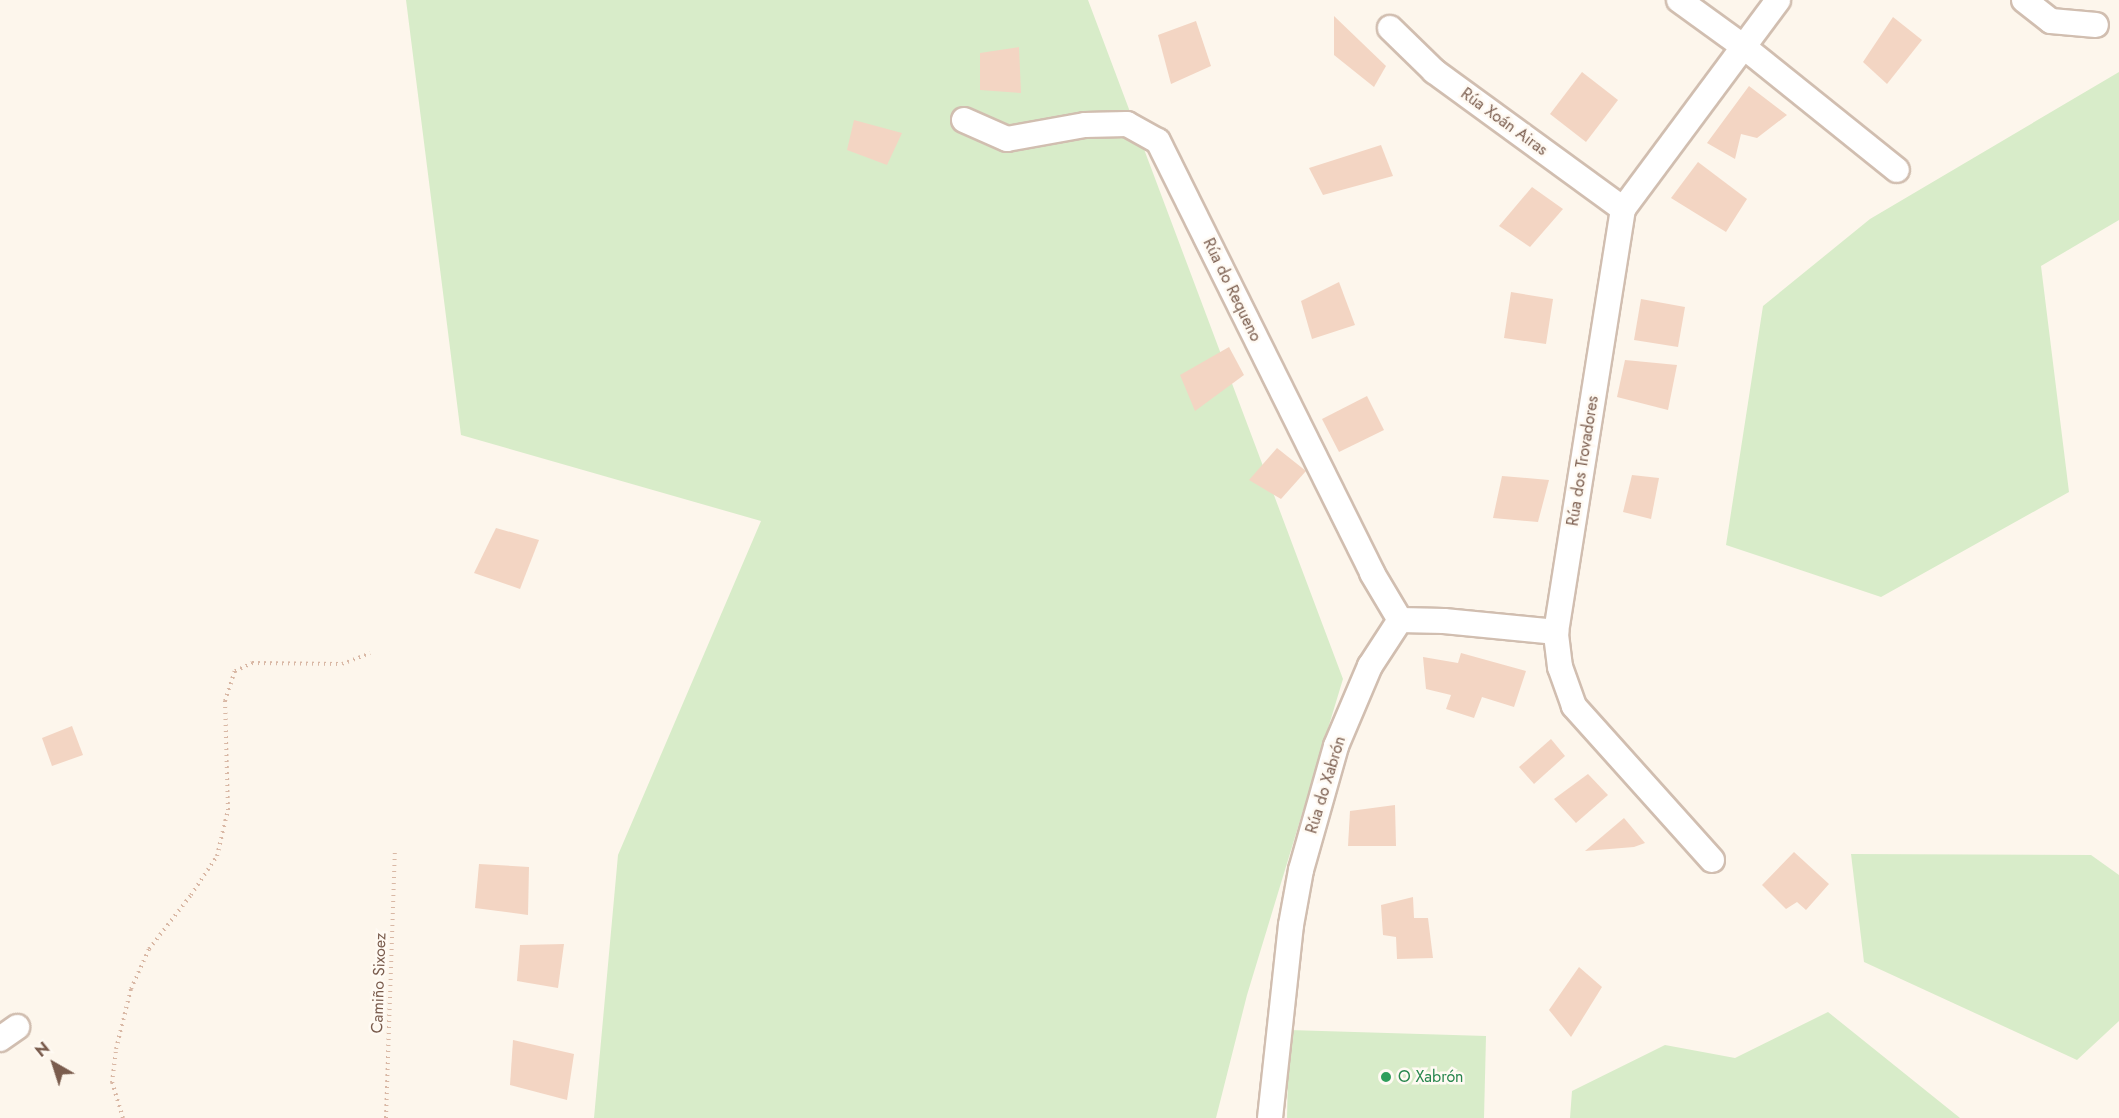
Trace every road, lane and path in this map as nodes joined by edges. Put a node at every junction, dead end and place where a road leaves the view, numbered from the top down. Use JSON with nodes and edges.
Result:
{"nodes":[{"id":1,"x":1679,"y":0,"type":"edge"},
{"id":2,"x":1778,"y":0,"type":"edge"},
{"id":3,"x":2024,"y":0,"type":"edge"},
{"id":4,"x":2096,"y":25,"type":"dead end"},
{"id":5,"x":1390,"y":28,"type":"dead end"},
{"id":6,"x":1744,"y":47,"type":"junction"},
{"id":7,"x":964,"y":120,"type":"dead end"},
{"id":8,"x":1896,"y":170,"type":"dead end"},
{"id":9,"x":1623,"y":209,"type":"junction"},
{"id":10,"x":1400,"y":620,"type":"junction"},
{"id":11,"x":1556,"y":632,"type":"junction"},
{"id":12,"x":370,"y":653,"type":"dead end"},
{"id":13,"x":395,"y":850,"type":"dead end"},
{"id":14,"x":1712,"y":860,"type":"dead end"},
{"id":15,"x":123,"y":1118,"type":"edge"},
{"id":16,"x":386,"y":1118,"type":"edge"},
{"id":17,"x":1270,"y":1118,"type":"edge"}],
"edges":[{"from":1,"to":6,"type":"street"},
{"from":2,"to":6,"type":"street","name":"Rúa dos Trovadores"},
{"from":3,"to":4,"type":"street"},
{"from":5,"to":9,"type":"street","name":"Rúa Xoán Airas"},
{"from":6,"to":8,"type":"street"},
{"from":6,"to":9,"type":"street","name":"Rúa dos Trovadores"},
{"from":7,"to":10,"type":"street","name":"Rúa do Requeno"},
{"from":9,"to":11,"type":"street","name":"Rúa dos Trovadores"},
{"from":10,"to":11,"type":"street"},
{"from":10,"to":17,"type":"street","name":"Rúa do Xabrón"},
{"from":11,"to":14,"type":"street","name":"Rúa dos Trovadores"},
{"from":12,"to":15,"type":"path"},
{"from":13,"to":16,"type":"path","name":"Camiño Sixoez"}]}
